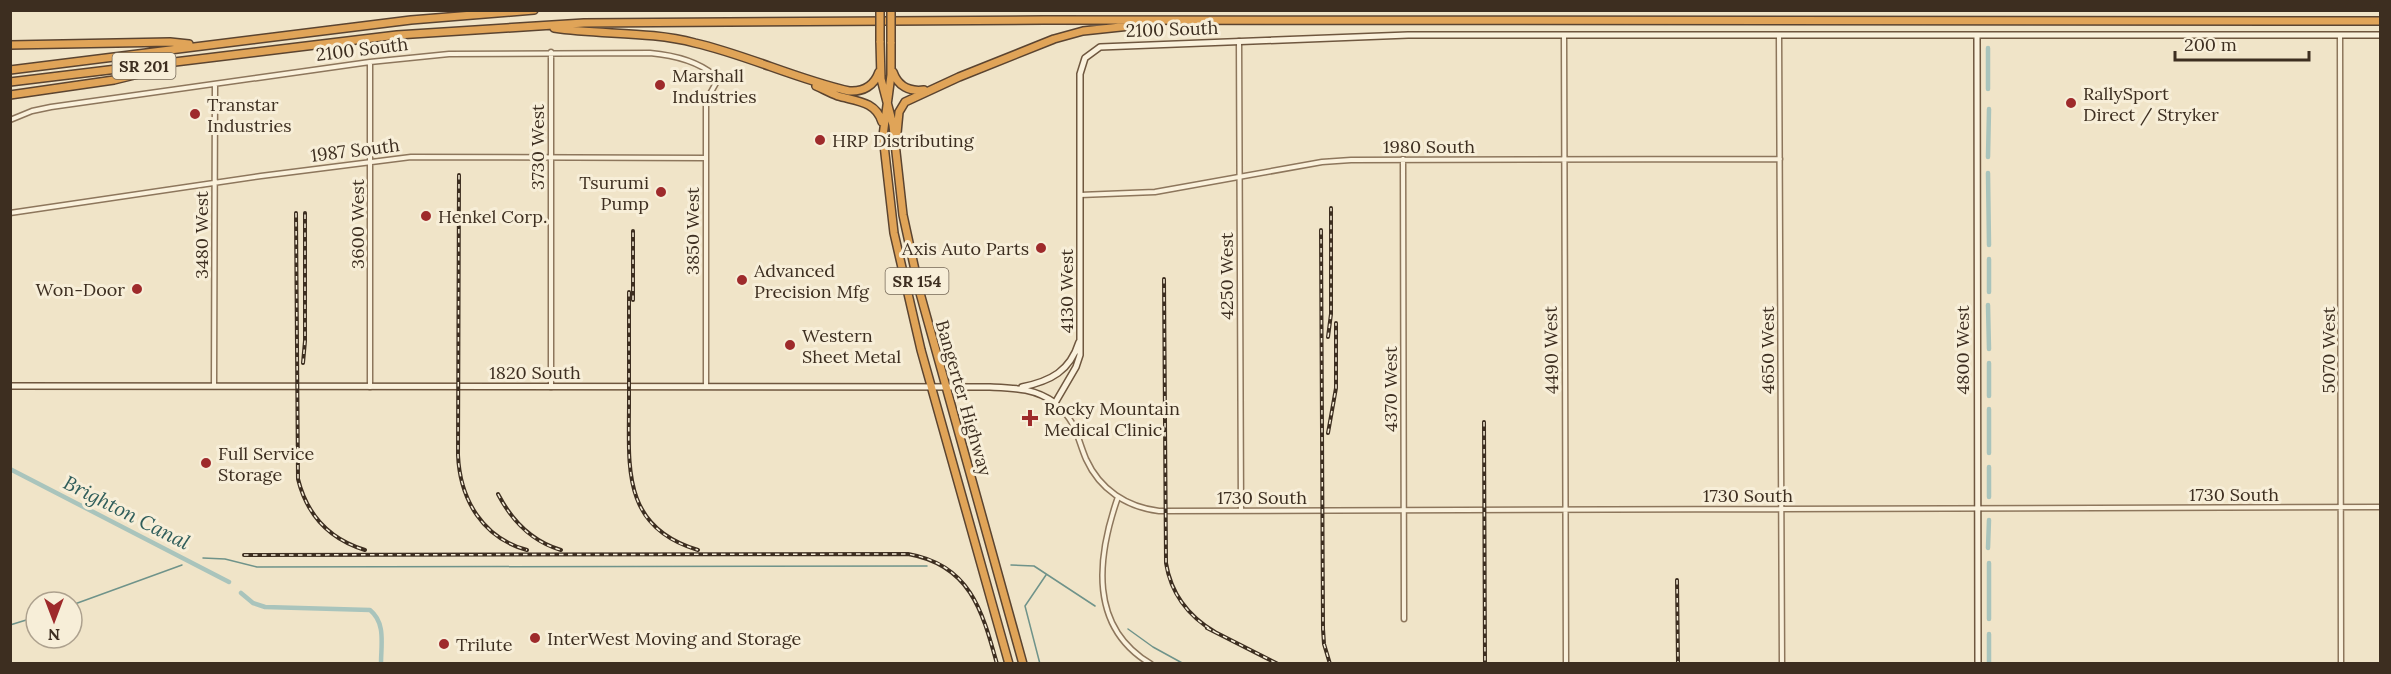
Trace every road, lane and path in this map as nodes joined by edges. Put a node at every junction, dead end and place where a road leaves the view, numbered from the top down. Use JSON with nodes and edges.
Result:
{"nodes":[{"id":1,"x":534,"y":10,"type":"edge"},
{"id":2,"x":879,"y":10,"type":"edge"},
{"id":3,"x":891,"y":10,"type":"edge"},
{"id":4,"x":1285,"y":20,"type":"junction"},
{"id":5,"x":2380,"y":21,"type":"edge"},
{"id":6,"x":537,"y":25,"type":"junction"},
{"id":7,"x":2380,"y":35,"type":"edge"},
{"id":8,"x":1564,"y":36,"type":"junction"},
{"id":9,"x":1779,"y":36,"type":"junction"},
{"id":10,"x":2340,"y":36,"type":"junction"},
{"id":11,"x":1977,"y":37,"type":"junction"},
{"id":12,"x":1239,"y":41,"type":"junction"},
{"id":13,"x":10,"y":45,"type":"edge"},
{"id":14,"x":201,"y":46,"type":"junction"},
{"id":15,"x":277,"y":49,"type":"junction"},
{"id":16,"x":551,"y":52,"type":"junction"},
{"id":17,"x":1084,"y":58,"type":"joint"},
{"id":18,"x":370,"y":62,"type":"junction"},
{"id":19,"x":880,"y":66,"type":"junction"},
{"id":20,"x":891,"y":66,"type":"junction"},
{"id":21,"x":10,"y":70,"type":"edge"},
{"id":22,"x":786,"y":73,"type":"junction"},
{"id":23,"x":958,"y":77,"type":"junction"},
{"id":24,"x":716,"y":79,"type":"joint"},
{"id":25,"x":10,"y":82,"type":"edge"},
{"id":26,"x":215,"y":85,"type":"junction"},
{"id":27,"x":10,"y":95,"type":"edge"},
{"id":28,"x":886,"y":101,"type":"junction"},
{"id":29,"x":10,"y":120,"type":"edge"},
{"id":30,"x":883,"y":129,"type":"junction"},
{"id":31,"x":551,"y":156,"type":"junction"},
{"id":32,"x":896,"y":156,"type":"junction"},
{"id":33,"x":706,"y":158,"type":"junction"},
{"id":34,"x":1403,"y":159,"type":"junction"},
{"id":35,"x":1780,"y":159,"type":"junction"},
{"id":36,"x":1564,"y":160,"type":"junction"},
{"id":37,"x":370,"y":161,"type":"junction"},
{"id":38,"x":1239,"y":176,"type":"junction"},
{"id":39,"x":215,"y":183,"type":"junction"},
{"id":40,"x":1080,"y":195,"type":"junction"},
{"id":41,"x":10,"y":213,"type":"edge"},
{"id":42,"x":1081,"y":335,"type":"junction"},
{"id":43,"x":10,"y":386,"type":"edge"},
{"id":44,"x":214,"y":386,"type":"junction"},
{"id":45,"x":370,"y":387,"type":"junction"},
{"id":46,"x":551,"y":387,"type":"junction"},
{"id":47,"x":706,"y":387,"type":"junction"},
{"id":48,"x":931,"y":387,"type":"junction"},
{"id":49,"x":944,"y":387,"type":"junction"},
{"id":50,"x":1018,"y":388,"type":"junction"},
{"id":51,"x":1055,"y":403,"type":"junction"},
{"id":52,"x":1118,"y":497,"type":"junction"},
{"id":53,"x":2380,"y":507,"type":"edge"},
{"id":54,"x":1782,"y":508,"type":"junction"},
{"id":55,"x":2340,"y":508,"type":"junction"},
{"id":56,"x":1567,"y":509,"type":"junction"},
{"id":57,"x":1977,"y":509,"type":"junction"},
{"id":58,"x":1404,"y":510,"type":"junction"},
{"id":59,"x":1241,"y":511,"type":"junction"},
{"id":60,"x":1404,"y":619,"type":"dead end"},
{"id":61,"x":1009,"y":663,"type":"edge"},
{"id":62,"x":1023,"y":663,"type":"edge"},
{"id":63,"x":1151,"y":663,"type":"edge"},
{"id":64,"x":1566,"y":663,"type":"edge"},
{"id":65,"x":1782,"y":663,"type":"edge"},
{"id":66,"x":1978,"y":663,"type":"edge"},
{"id":67,"x":2341,"y":663,"type":"edge"}],
"edges":[{"from":1,"to":14,"type":"highway","number":"SR 201"},
{"from":2,"to":19,"type":"highway","name":"Bangerter Highway","number":"SR 154","bridge":true},
{"from":3,"to":20,"type":"highway","name":"Bangerter Highway","number":"SR 154","bridge":true},
{"from":4,"to":5,"type":"highway","number":"SR 201"},
{"from":4,"to":6,"type":"highway","number":"SR 201"},
{"from":4,"to":23,"type":"highway"},
{"from":6,"to":15,"type":"highway","number":"SR 201"},
{"from":6,"to":22,"type":"highway"},
{"from":7,"to":10,"type":"street","name":"2100 South"},
{"from":8,"to":9,"type":"street","name":"2100 South"},
{"from":8,"to":12,"type":"street","name":"2100 South"},
{"from":8,"to":36,"type":"street","name":"4490 West"},
{"from":9,"to":11,"type":"street","name":"2100 South"},
{"from":9,"to":35,"type":"street","name":"4650 West"},
{"from":10,"to":11,"type":"street","name":"2100 South"},
{"from":10,"to":55,"type":"street","name":"5070 West"},
{"from":11,"to":57,"type":"street","name":"4800 West"},
{"from":12,"to":17,"type":"street","name":"2100 South"},
{"from":12,"to":38,"type":"street","name":"4250 West"},
{"from":13,"to":14,"type":"highway"},
{"from":14,"to":21,"type":"highway","number":"SR 201"},
{"from":15,"to":25,"type":"highway","number":"SR 201"},
{"from":15,"to":27,"type":"highway"},
{"from":16,"to":18,"type":"street","name":"2100 South"},
{"from":16,"to":24,"type":"street","name":"2100 South"},
{"from":16,"to":31,"type":"street","name":"3730 West"},
{"from":17,"to":40,"type":"street","name":"4130 West"},
{"from":18,"to":26,"type":"street","name":"2100 South"},
{"from":18,"to":37,"type":"street","name":"3600 West"},
{"from":19,"to":22,"type":"highway"},
{"from":19,"to":28,"type":"highway","name":"Bangerter Highway","number":"SR 154"},
{"from":20,"to":23,"type":"highway"},
{"from":20,"to":28,"type":"highway","name":"Bangerter Highway","number":"SR 154"},
{"from":22,"to":30,"type":"highway"},
{"from":23,"to":32,"type":"highway"},
{"from":24,"to":33,"type":"street","name":"3850 West"},
{"from":26,"to":29,"type":"street","name":"2100 South"},
{"from":26,"to":39,"type":"street","name":"3480 West"},
{"from":28,"to":30,"type":"highway","name":"Bangerter Highway","number":"SR 154"},
{"from":28,"to":32,"type":"highway","name":"Bangerter Highway","number":"SR 154"},
{"from":30,"to":48,"type":"highway","name":"Bangerter Highway","number":"SR 154"},
{"from":31,"to":33,"type":"street","name":"1987 South"},
{"from":31,"to":37,"type":"street","name":"1987 South"},
{"from":31,"to":46,"type":"street","name":"3730 West"},
{"from":32,"to":49,"type":"highway","name":"Bangerter Highway","number":"SR 154"},
{"from":33,"to":47,"type":"street","name":"3850 West"},
{"from":34,"to":36,"type":"street","name":"1980 South"},
{"from":34,"to":38,"type":"street","name":"1980 South"},
{"from":34,"to":58,"type":"street","name":"4370 West"},
{"from":35,"to":36,"type":"street","name":"1980 South"},
{"from":35,"to":54,"type":"street","name":"4650 West"},
{"from":36,"to":56,"type":"street","name":"4490 West"},
{"from":37,"to":39,"type":"street","name":"1987 South"},
{"from":37,"to":45,"type":"street","name":"3600 West"},
{"from":38,"to":40,"type":"street","name":"1980 South"},
{"from":38,"to":59,"type":"street","name":"4250 West"},
{"from":39,"to":41,"type":"street","name":"1987 South"},
{"from":39,"to":44,"type":"street","name":"3480 West"},
{"from":40,"to":42,"type":"street","name":"4130 West"},
{"from":42,"to":50,"type":"street"},
{"from":42,"to":51,"type":"street","name":"4130 West"},
{"from":43,"to":44,"type":"street","name":"1820 South"},
{"from":44,"to":45,"type":"street","name":"1820 South"},
{"from":45,"to":46,"type":"street","name":"1820 South"},
{"from":46,"to":47,"type":"street","name":"1820 South"},
{"from":47,"to":48,"type":"street","name":"1820 South"},
{"from":48,"to":49,"type":"street","name":"1820 South"},
{"from":48,"to":61,"type":"highway","name":"Bangerter Highway","number":"SR 154"},
{"from":49,"to":50,"type":"street","name":"1820 South"},
{"from":49,"to":62,"type":"highway","name":"Bangerter Highway","number":"SR 154"},
{"from":50,"to":51,"type":"street","name":"1820 South"},
{"from":51,"to":52,"type":"street"},
{"from":52,"to":59,"type":"street","name":"1730 South"},
{"from":52,"to":63,"type":"street"},
{"from":53,"to":55,"type":"street","name":"1730 South"},
{"from":54,"to":56,"type":"street","name":"1730 South"},
{"from":54,"to":57,"type":"street","name":"1730 South"},
{"from":54,"to":65,"type":"street","name":"4650 West"},
{"from":55,"to":57,"type":"street","name":"1730 South"},
{"from":55,"to":67,"type":"street","name":"5070 West"},
{"from":56,"to":58,"type":"street","name":"1730 South"},
{"from":56,"to":64,"type":"street","name":"4490 West"},
{"from":57,"to":66,"type":"street","name":"4800 West"},
{"from":58,"to":59,"type":"street","name":"1730 South"},
{"from":58,"to":60,"type":"street","name":"4370 West"}]}
